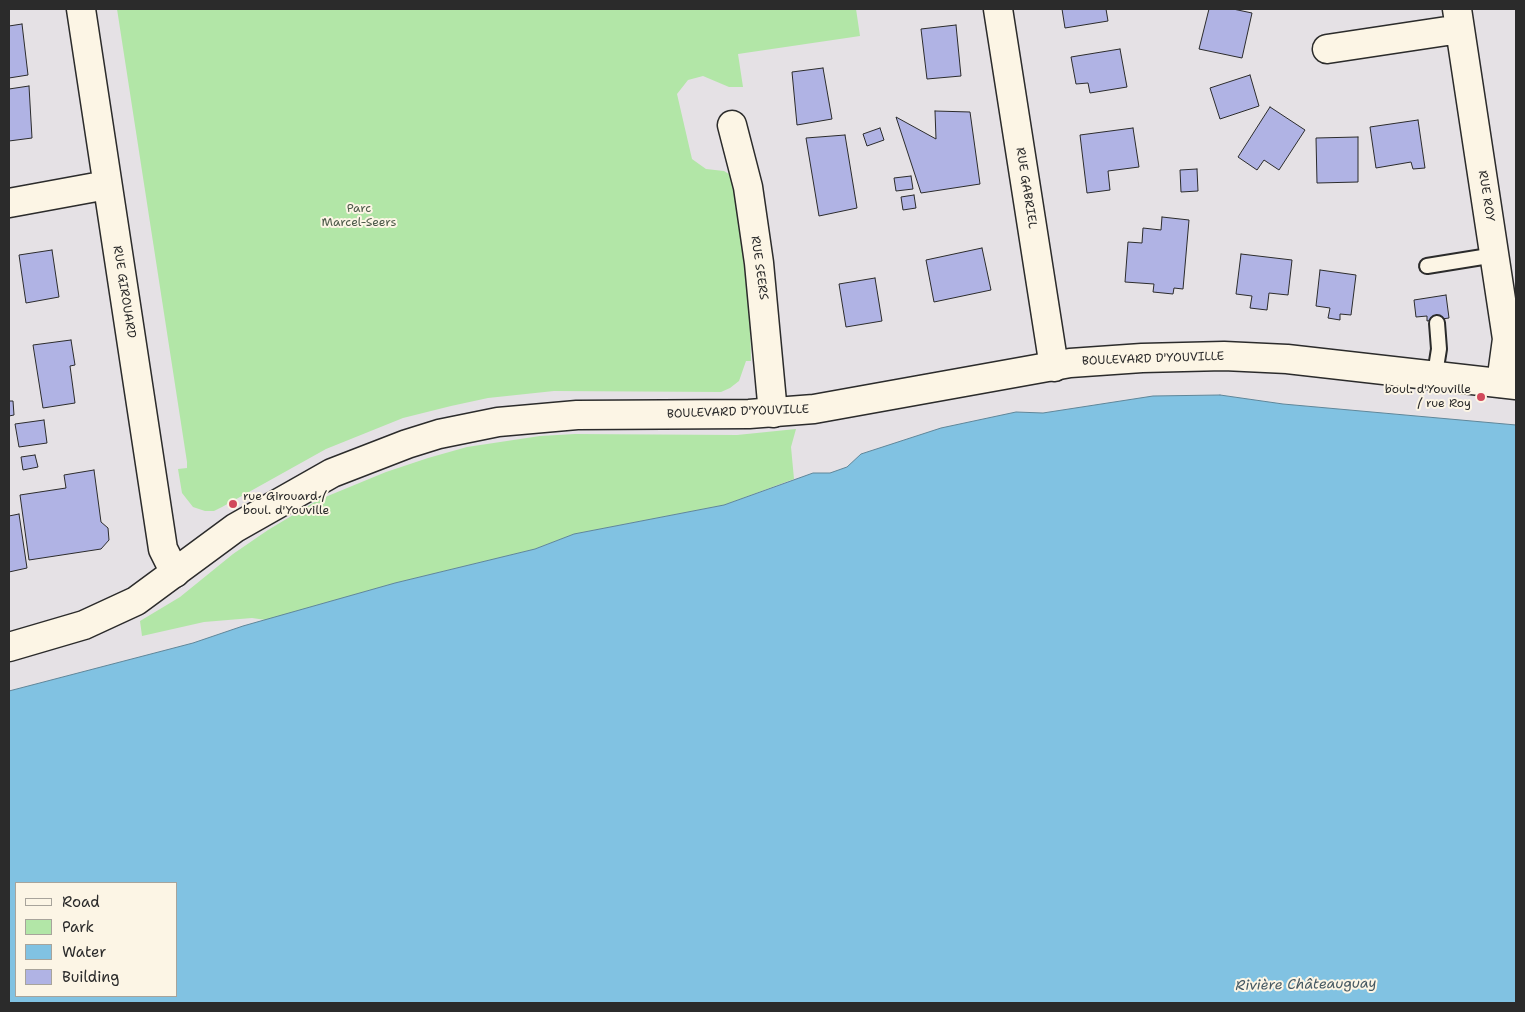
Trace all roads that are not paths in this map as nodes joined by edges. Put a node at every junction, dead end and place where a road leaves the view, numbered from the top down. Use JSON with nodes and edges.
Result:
{"nodes":[{"id":1,"x":81,"y":9,"type":"edge"},
{"id":2,"x":998,"y":9,"type":"edge"},
{"id":3,"x":1458,"y":19,"type":"edge"},
{"id":4,"x":1327,"y":49,"type":"dead end"},
{"id":5,"x":732,"y":125,"type":"dead end"},
{"id":6,"x":107,"y":185,"type":"junction"},
{"id":7,"x":9,"y":203,"type":"edge"},
{"id":8,"x":1495,"y":254,"type":"junction"},
{"id":9,"x":1427,"y":266,"type":"dead end"},
{"id":10,"x":1437,"y":323,"type":"dead end"},
{"id":11,"x":1054,"y":367,"type":"junction"},
{"id":12,"x":1435,"y":374,"type":"junction"},
{"id":13,"x":1509,"y":384,"type":"edge"},
{"id":14,"x":773,"y":413,"type":"junction"},
{"id":15,"x":175,"y":573,"type":"junction"},
{"id":16,"x":9,"y":647,"type":"edge"}],
"edges":[{"from":1,"to":6,"type":"street","name":"RUE GIROUARD"},
{"from":2,"to":11,"type":"street","name":"RUE GABRIEL"},
{"from":3,"to":4,"type":"street"},
{"from":3,"to":8,"type":"street","name":"RUE ROY"},
{"from":5,"to":14,"type":"street","name":"RUE SEERS"},
{"from":6,"to":7,"type":"street"},
{"from":6,"to":15,"type":"street","name":"RUE GIROUARD"},
{"from":8,"to":9,"type":"lane"},
{"from":8,"to":13,"type":"street","name":"RUE ROY"},
{"from":10,"to":12,"type":"lane"},
{"from":11,"to":12,"type":"street","name":"BOULEVARD D'YOUVILLE"},
{"from":11,"to":14,"type":"street","name":"BOULEVARD D'YOUVILLE"},
{"from":12,"to":13,"type":"street","name":"BOULEVARD D'YOUVILLE"},
{"from":14,"to":15,"type":"street","name":"BOULEVARD D'YOUVILLE"},
{"from":15,"to":16,"type":"street","name":"BOULEVARD D'YOUVILLE"}]}
